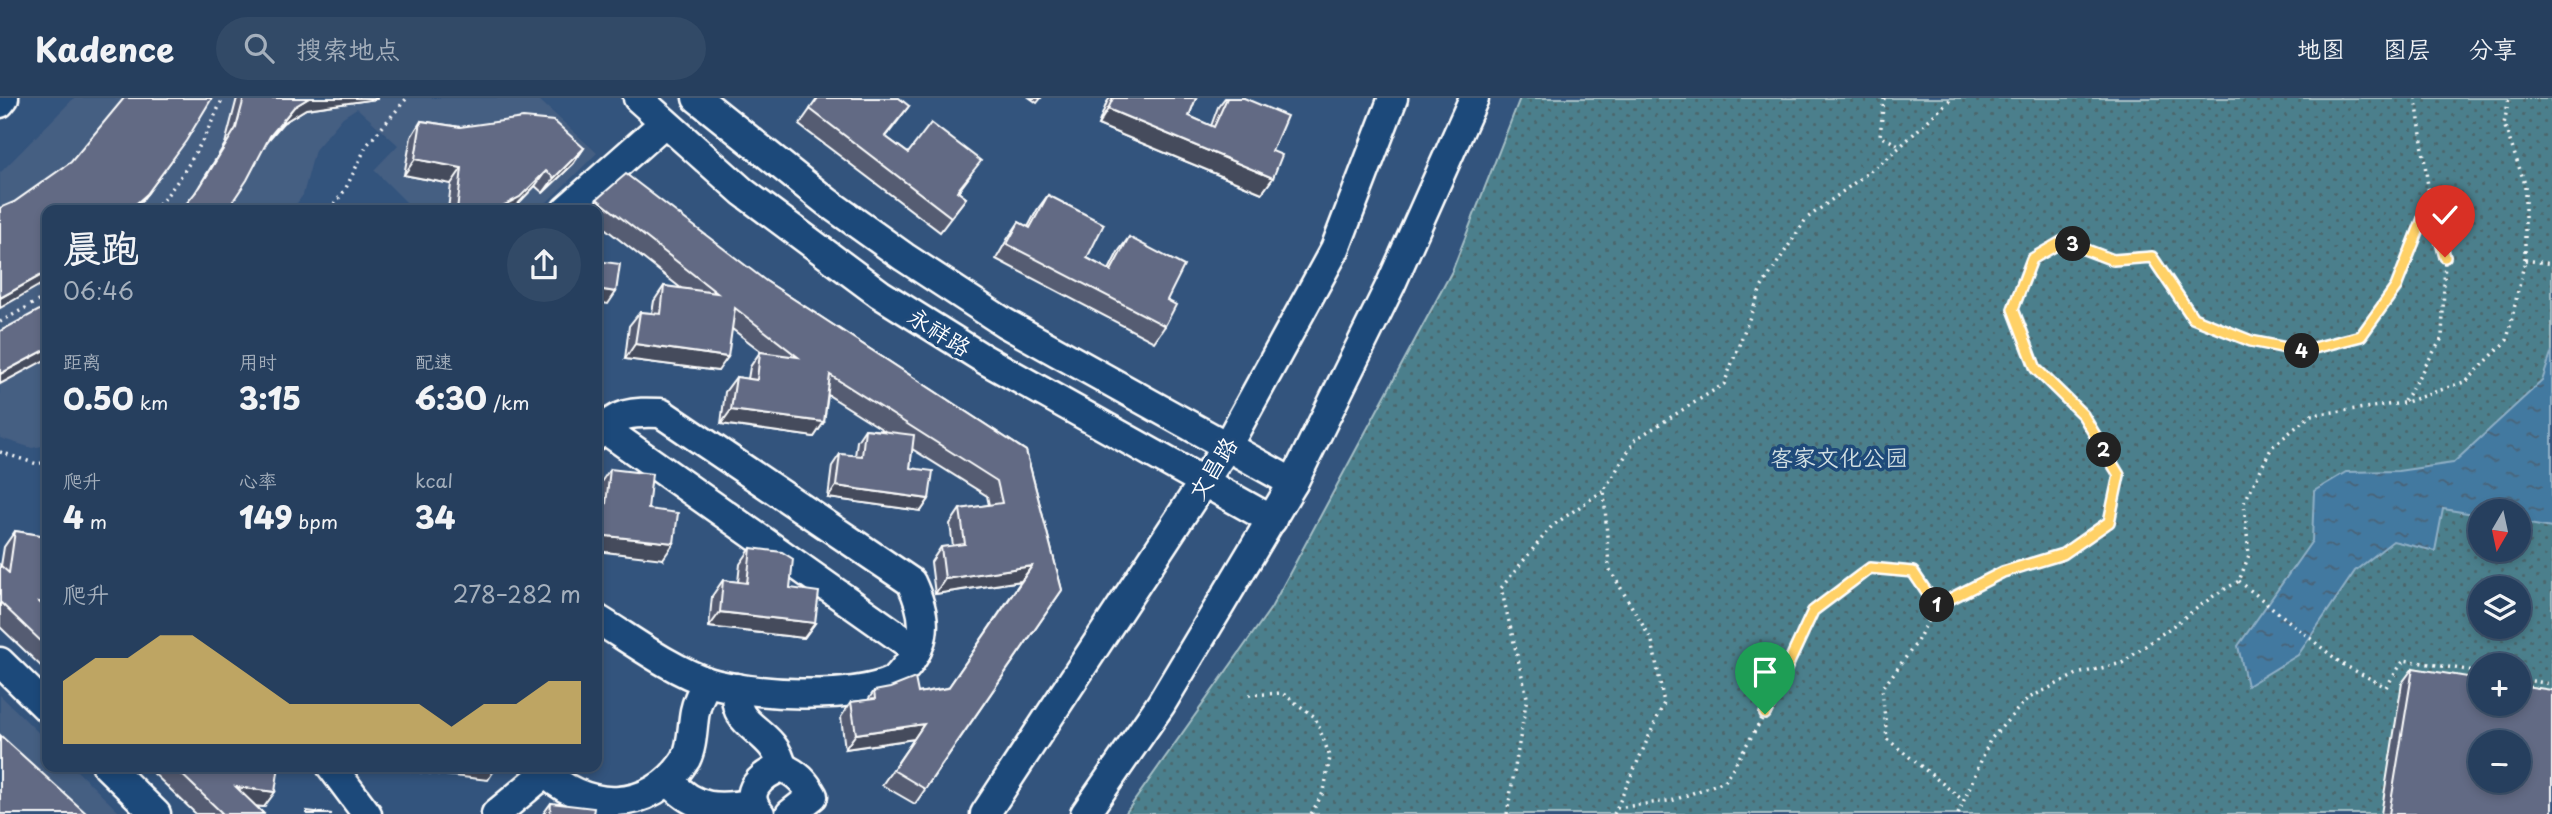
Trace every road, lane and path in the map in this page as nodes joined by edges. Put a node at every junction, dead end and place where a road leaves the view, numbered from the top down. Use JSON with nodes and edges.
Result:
{"nodes":[{"id":1,"x":4,"y":98,"type":"edge"},
{"id":2,"x":223,"y":98,"type":"edge"},
{"id":3,"x":407,"y":98,"type":"edge"},
{"id":4,"x":638,"y":98,"type":"edge"},
{"id":5,"x":698,"y":98,"type":"edge"},
{"id":6,"x":1394,"y":98,"type":"edge"},
{"id":7,"x":1474,"y":98,"type":"edge"},
{"id":8,"x":1884,"y":98,"type":"edge"},
{"id":9,"x":1952,"y":98,"type":"edge"},
{"id":10,"x":2416,"y":98,"type":"edge"},
{"id":11,"x":2509,"y":98,"type":"edge"},
{"id":12,"x":0,"y":103,"type":"edge"},
{"id":13,"x":664,"y":123,"type":"junction"},
{"id":14,"x":1901,"y":146,"type":"junction"},
{"id":15,"x":2430,"y":201,"type":"junction"},
{"id":16,"x":158,"y":205,"type":"edge"},
{"id":17,"x":334,"y":205,"type":"edge"},
{"id":18,"x":572,"y":205,"type":"edge"},
{"id":19,"x":2525,"y":260,"type":"junction"},
{"id":20,"x":2552,"y":264,"type":"edge"},
{"id":21,"x":42,"y":299,"type":"edge"},
{"id":22,"x":0,"y":322,"type":"edge"},
{"id":23,"x":2403,"y":403,"type":"junction"},
{"id":24,"x":602,"y":430,"type":"edge"},
{"id":25,"x":602,"y":433,"type":"edge"},
{"id":26,"x":1227,"y":446,"type":"junction"},
{"id":27,"x":0,"y":452,"type":"edge"},
{"id":28,"x":42,"y":463,"type":"edge"},
{"id":29,"x":1205,"y":482,"type":"junction"},
{"id":30,"x":1293,"y":483,"type":"junction"},
{"id":31,"x":1604,"y":490,"type":"junction"},
{"id":32,"x":1272,"y":520,"type":"junction"},
{"id":33,"x":2239,"y":581,"type":"junction"},
{"id":34,"x":1936,"y":606,"type":"junction"},
{"id":35,"x":602,"y":622,"type":"edge"},
{"id":36,"x":917,"y":650,"type":"junction"},
{"id":37,"x":0,"y":663,"type":"edge"},
{"id":38,"x":2468,"y":670,"type":"edge"},
{"id":39,"x":2531,"y":680,"type":"edge"},
{"id":40,"x":707,"y":681,"type":"junction"},
{"id":41,"x":2552,"y":684,"type":"edge"},
{"id":42,"x":737,"y":688,"type":"junction"},
{"id":43,"x":1249,"y":695,"type":"dead end"},
{"id":44,"x":42,"y":703,"type":"edge"},
{"id":45,"x":782,"y":767,"type":"junction"},
{"id":46,"x":113,"y":772,"type":"edge"},
{"id":47,"x":336,"y":772,"type":"edge"},
{"id":48,"x":539,"y":772,"type":"edge"},
{"id":49,"x":543,"y":772,"type":"edge"},
{"id":50,"x":671,"y":783,"type":"junction"},
{"id":51,"x":1963,"y":800,"type":"junction"},
{"id":52,"x":1617,"y":808,"type":"junction"},
{"id":53,"x":757,"y":809,"type":"edge"},
{"id":54,"x":622,"y":812,"type":"edge"},
{"id":55,"x":793,"y":813,"type":"edge"},
{"id":56,"x":156,"y":814,"type":"edge"},
{"id":57,"x":367,"y":814,"type":"edge"},
{"id":58,"x":496,"y":814,"type":"edge"},
{"id":59,"x":985,"y":814,"type":"edge"},
{"id":60,"x":1085,"y":814,"type":"edge"},
{"id":61,"x":1311,"y":814,"type":"edge"},
{"id":62,"x":1507,"y":814,"type":"edge"},
{"id":63,"x":1614,"y":814,"type":"edge"},
{"id":64,"x":1958,"y":814,"type":"edge"}],
"edges":[{"from":1,"to":12,"type":"street"},
{"from":2,"to":16,"type":"path"},
{"from":3,"to":17,"type":"path"},
{"from":4,"to":13,"type":"street","name":"永祥路"},
{"from":5,"to":26,"type":"street","name":"永祥路"},
{"from":6,"to":26,"type":"street","name":"文昌路"},
{"from":7,"to":30,"type":"street"},
{"from":8,"to":14,"type":"path"},
{"from":9,"to":14,"type":"path"},
{"from":10,"to":15,"type":"path"},
{"from":11,"to":19,"type":"path"},
{"from":13,"to":18,"type":"street"},
{"from":13,"to":29,"type":"street","name":"永祥路"},
{"from":14,"to":31,"type":"path"},
{"from":15,"to":23,"type":"path"},
{"from":15,"to":34,"type":"path"},
{"from":19,"to":20,"type":"path"},
{"from":19,"to":23,"type":"path"},
{"from":21,"to":22,"type":"path"},
{"from":23,"to":33,"type":"path"},
{"from":24,"to":36,"type":"street"},
{"from":25,"to":36,"type":"street"},
{"from":26,"to":29,"type":"street","name":"文昌路"},
{"from":26,"to":30,"type":"street","name":"永祥路"},
{"from":27,"to":28,"type":"path"},
{"from":29,"to":32,"type":"street","name":"永祥路"},
{"from":29,"to":59,"type":"street","name":"文昌路"},
{"from":30,"to":32,"type":"street"},
{"from":31,"to":52,"type":"path"},
{"from":31,"to":62,"type":"path"},
{"from":32,"to":60,"type":"street"},
{"from":33,"to":38,"type":"path"},
{"from":33,"to":51,"type":"path"},
{"from":34,"to":51,"type":"path"},
{"from":34,"to":52,"type":"path"},
{"from":35,"to":40,"type":"street"},
{"from":36,"to":42,"type":"street"},
{"from":37,"to":44,"type":"street"},
{"from":39,"to":41,"type":"path"},
{"from":40,"to":42,"type":"street"},
{"from":40,"to":50,"type":"street"},
{"from":42,"to":45,"type":"street"},
{"from":43,"to":61,"type":"path"},
{"from":45,"to":53,"type":"street"},
{"from":45,"to":55,"type":"street"},
{"from":46,"to":56,"type":"street"},
{"from":47,"to":57,"type":"street"},
{"from":48,"to":58,"type":"street"},
{"from":49,"to":54,"type":"street"},
{"from":50,"to":53,"type":"street"},
{"from":50,"to":54,"type":"street"},
{"from":51,"to":64,"type":"path"},
{"from":52,"to":63,"type":"path"}]}
